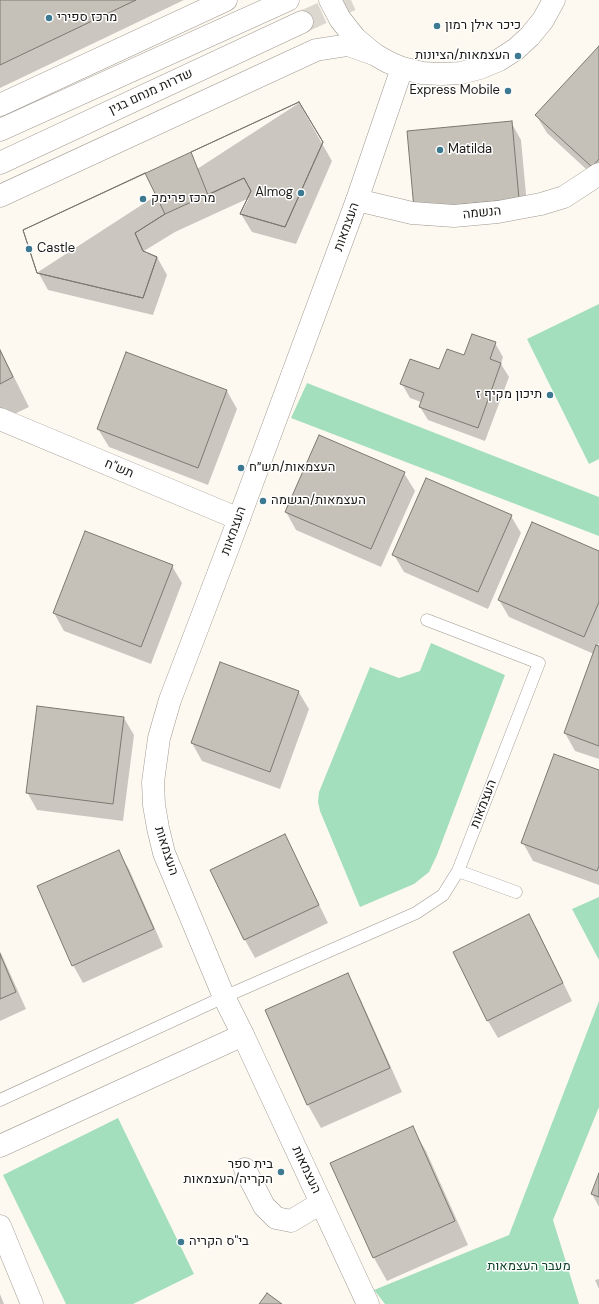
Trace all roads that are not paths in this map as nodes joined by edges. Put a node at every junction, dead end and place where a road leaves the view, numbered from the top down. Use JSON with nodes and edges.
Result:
{"nodes":[{"id":1,"x":226,"y":0,"type":"edge"},
{"id":2,"x":288,"y":0,"type":"edge"},
{"id":3,"x":330,"y":0,"type":"edge"},
{"id":4,"x":554,"y":0,"type":"edge"},
{"id":5,"x":302,"y":22,"type":"tunnel mouth"},
{"id":6,"x":374,"y":54,"type":"junction"},
{"id":7,"x":402,"y":68,"type":"junction"},
{"id":8,"x":0,"y":105,"type":"edge"},
{"id":9,"x":0,"y":130,"type":"edge"},
{"id":10,"x":0,"y":163,"type":"edge"},
{"id":11,"x":599,"y":174,"type":"edge"},
{"id":12,"x":0,"y":196,"type":"edge"},
{"id":13,"x":358,"y":200,"type":"junction"},
{"id":14,"x":0,"y":419,"type":"edge"},
{"id":15,"x":239,"y":519,"type":"junction"},
{"id":16,"x":427,"y":620,"type":"dead end"},
{"id":17,"x":458,"y":871,"type":"junction"},
{"id":18,"x":516,"y":892,"type":"dead end"},
{"id":19,"x":224,"y":997,"type":"junction"},
{"id":20,"x":243,"y":1036,"type":"junction"},
{"id":21,"x":0,"y":1100,"type":"edge"},
{"id":22,"x":0,"y":1146,"type":"edge"},
{"id":23,"x":244,"y":1169,"type":"dead end"},
{"id":24,"x":321,"y":1204,"type":"junction"},
{"id":25,"x":0,"y":1226,"type":"edge"},
{"id":26,"x":32,"y":1304,"type":"edge"},
{"id":27,"x":368,"y":1304,"type":"edge"}],
"edges":[{"from":1,"to":8,"type":"street"},
{"from":2,"to":9,"type":"street","name":"שדרות מנחם בגין"},
{"from":3,"to":6,"type":"street"},
{"from":4,"to":7,"type":"street"},
{"from":5,"to":10,"type":"street","name":"שדרות מנחם בגין"},
{"from":6,"to":7,"type":"street"},
{"from":6,"to":12,"type":"street"},
{"from":7,"to":13,"type":"street","name":"העצמאות"},
{"from":11,"to":13,"type":"street","name":"הנשמה"},
{"from":13,"to":15,"type":"street","name":"העצמאות"},
{"from":14,"to":15,"type":"street","name":"תש\"ח"},
{"from":15,"to":19,"type":"street","name":"העצמאות"},
{"from":16,"to":17,"type":"lane","name":"העצמאות"},
{"from":17,"to":18,"type":"lane"},
{"from":17,"to":19,"type":"lane","name":"העצמאות"},
{"from":19,"to":20,"type":"street","name":"העצמאות"},
{"from":19,"to":21,"type":"lane","name":"העצמאות"},
{"from":20,"to":22,"type":"street"},
{"from":20,"to":24,"type":"street","name":"העצמאות"},
{"from":23,"to":24,"type":"street"},
{"from":24,"to":27,"type":"street","name":"העצמאות"},
{"from":25,"to":26,"type":"street"}]}
